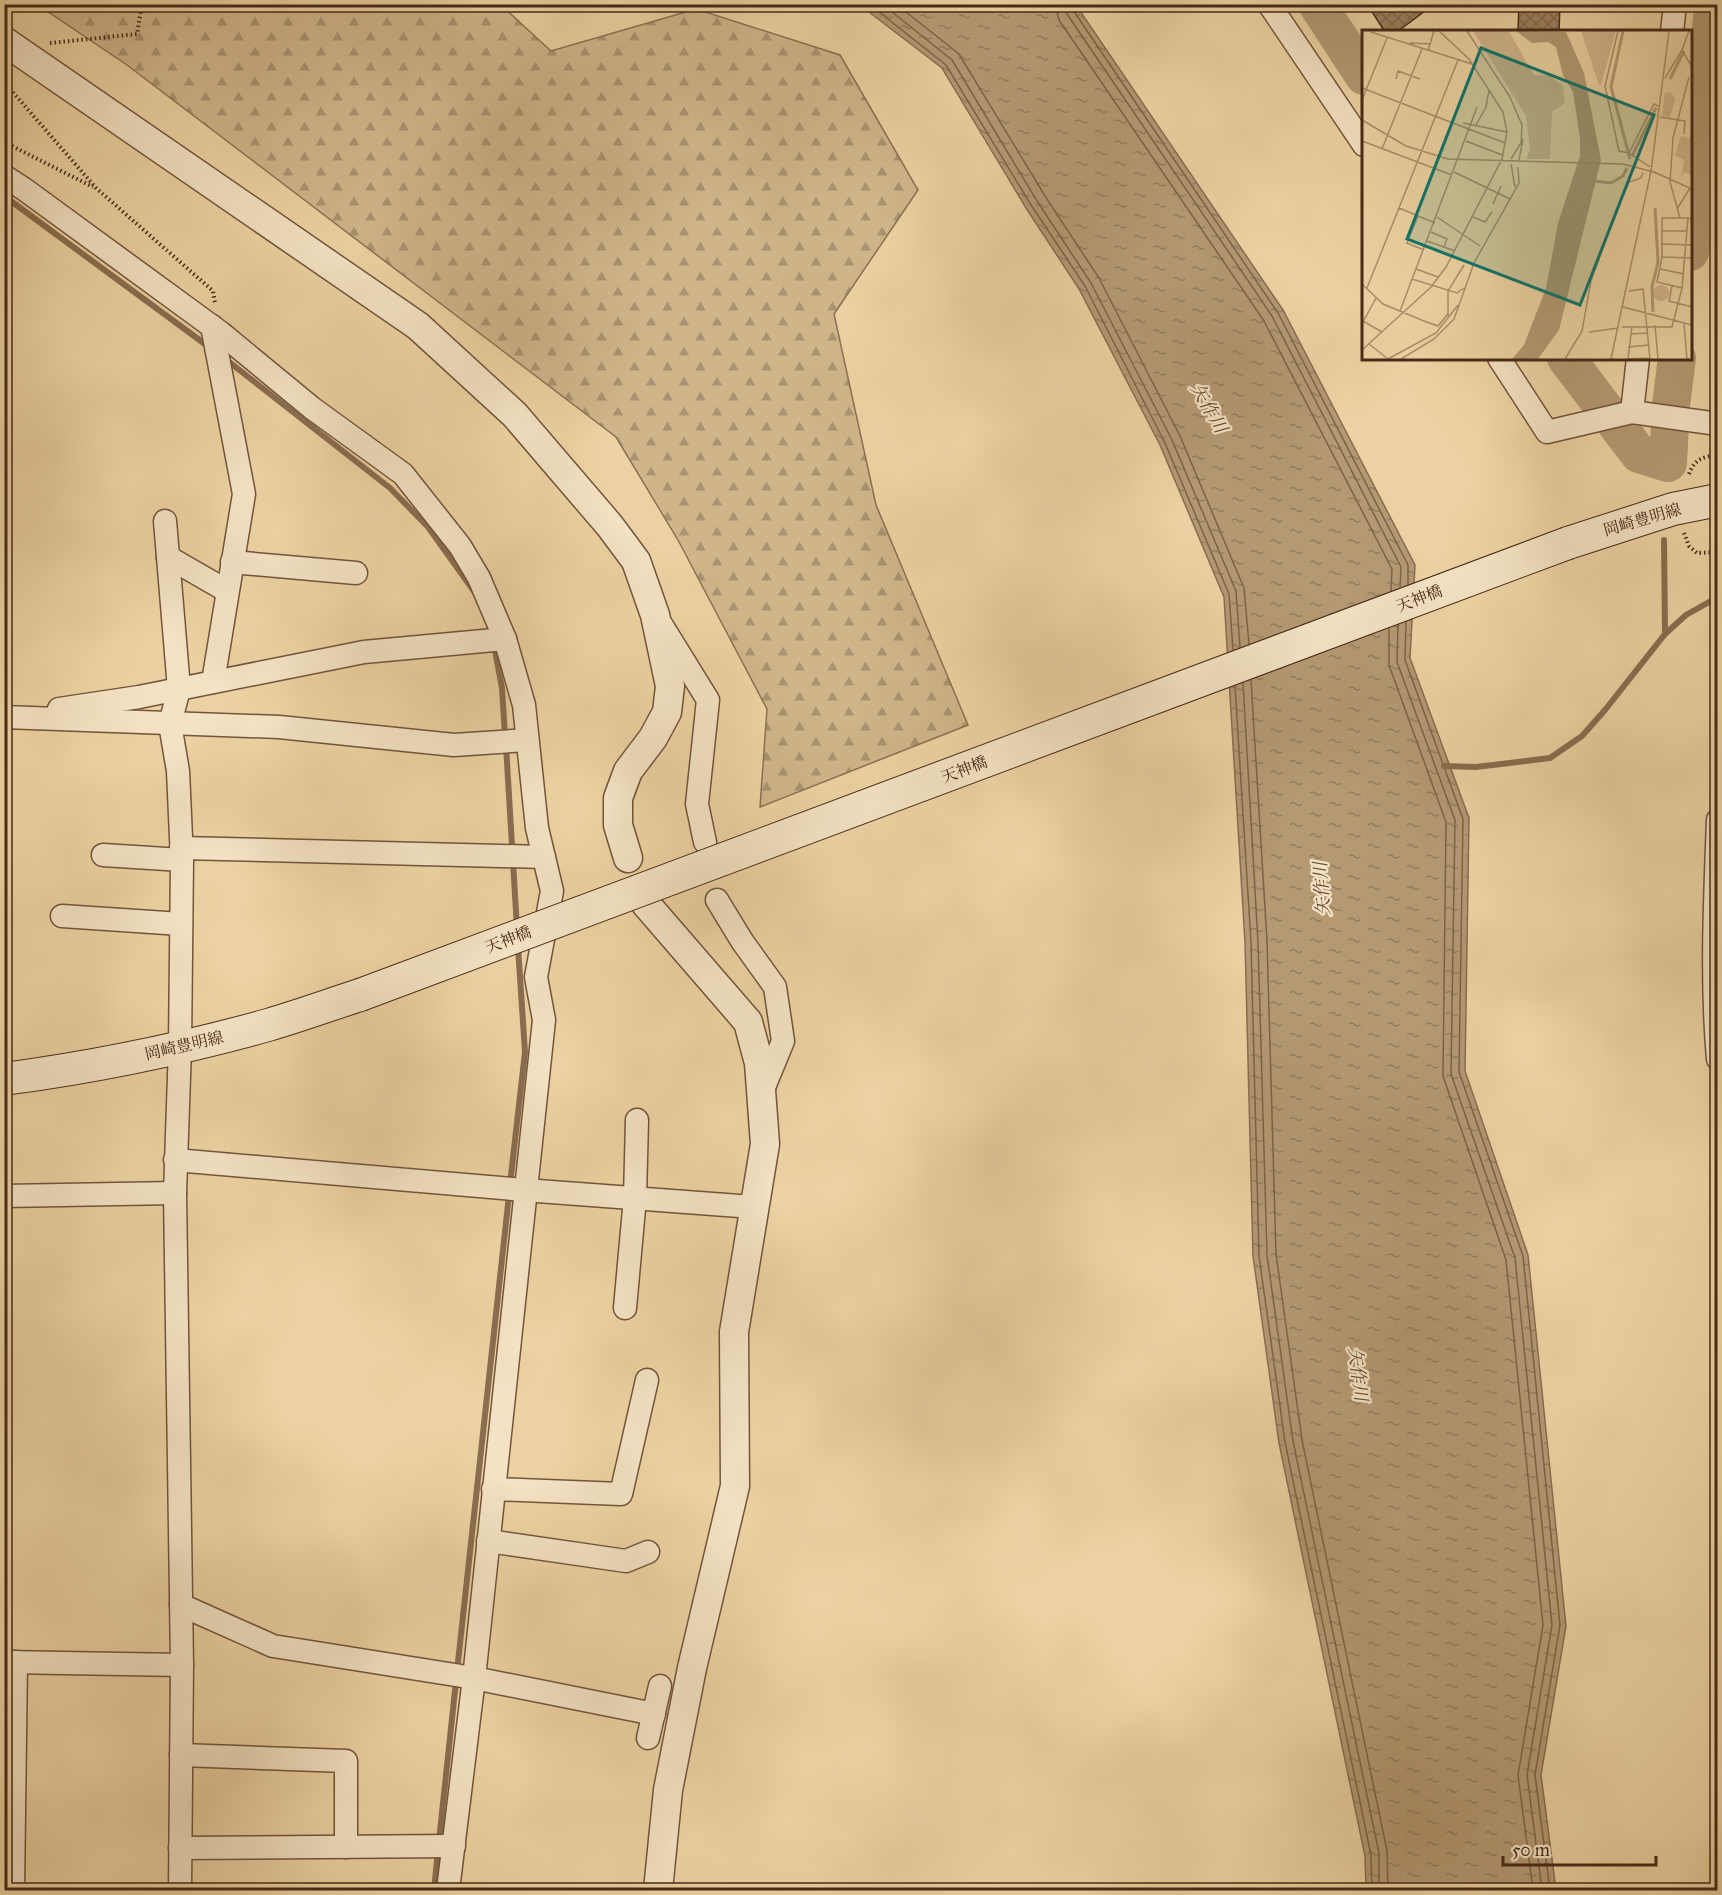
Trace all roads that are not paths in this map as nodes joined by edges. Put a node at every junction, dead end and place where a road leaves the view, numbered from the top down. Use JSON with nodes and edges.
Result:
{"nodes":[{"id":1,"x":1269,"y":4,"type":"edge"},
{"id":2,"x":1675,"y":4,"type":"edge"},
{"id":3,"x":1672,"y":30,"type":"edge"},
{"id":4,"x":8,"y":44,"type":"edge"},
{"id":5,"x":1362,"y":143,"type":"edge"},
{"id":6,"x":4,"y":176,"type":"edge"},
{"id":7,"x":217,"y":330,"type":"junction"},
{"id":8,"x":1500,"y":360,"type":"edge"},
{"id":9,"x":1638,"y":360,"type":"edge"},
{"id":10,"x":1642,"y":413,"type":"junction"},
{"id":11,"x":1718,"y":424,"type":"edge"},
{"id":12,"x":1718,"y":500,"type":"edge"},
{"id":13,"x":165,"y":522,"type":"dead end"},
{"id":14,"x":1568,"y":543,"type":"joint"},
{"id":15,"x":168,"y":557,"type":"junction"},
{"id":16,"x":232,"y":562,"type":"junction"},
{"id":17,"x":356,"y":573,"type":"dead end"},
{"id":18,"x":227,"y":591,"type":"junction"},
{"id":19,"x":655,"y":615,"type":"junction"},
{"id":20,"x":505,"y":639,"type":"junction"},
{"id":21,"x":213,"y":682,"type":"junction"},
{"id":22,"x":179,"y":689,"type":"junction"},
{"id":23,"x":4,"y":716,"type":"edge"},
{"id":24,"x":170,"y":724,"type":"junction"},
{"id":25,"x":527,"y":740,"type":"junction"},
{"id":26,"x":1718,"y":820,"type":"edge"},
{"id":27,"x":705,"y":842,"type":"dead end"},
{"id":28,"x":181,"y":854,"type":"junction"},
{"id":29,"x":103,"y":855,"type":"dead end"},
{"id":30,"x":544,"y":857,"type":"junction"},
{"id":31,"x":628,"y":858,"type":"dead end"},
{"id":32,"x":717,"y":900,"type":"dead end"},
{"id":33,"x":645,"y":904,"type":"dead end"},
{"id":34,"x":62,"y":916,"type":"dead end"},
{"id":35,"x":181,"y":924,"type":"junction"},
{"id":36,"x":360,"y":995,"type":"joint"},
{"id":37,"x":180,"y":1047,"type":"junction"},
{"id":38,"x":1718,"y":1059,"type":"edge"},
{"id":39,"x":4,"y":1079,"type":"edge"},
{"id":40,"x":761,"y":1094,"type":"junction"},
{"id":41,"x":637,"y":1120,"type":"dead end"},
{"id":42,"x":175,"y":1160,"type":"junction"},
{"id":43,"x":524,"y":1190,"type":"junction"},
{"id":44,"x":175,"y":1192,"type":"junction"},
{"id":45,"x":4,"y":1196,"type":"edge"},
{"id":46,"x":635,"y":1198,"type":"junction"},
{"id":47,"x":753,"y":1207,"type":"junction"},
{"id":48,"x":625,"y":1308,"type":"dead end"},
{"id":49,"x":647,"y":1380,"type":"dead end"},
{"id":50,"x":493,"y":1489,"type":"junction"},
{"id":51,"x":488,"y":1541,"type":"junction"},
{"id":52,"x":648,"y":1552,"type":"dead end"},
{"id":53,"x":181,"y":1605,"type":"junction"},
{"id":54,"x":10,"y":1662,"type":"edge"},
{"id":55,"x":182,"y":1665,"type":"junction"},
{"id":56,"x":474,"y":1678,"type":"junction"},
{"id":57,"x":660,"y":1686,"type":"dead end"},
{"id":58,"x":654,"y":1714,"type":"junction"},
{"id":59,"x":648,"y":1738,"type":"dead end"},
{"id":60,"x":181,"y":1755,"type":"junction"},
{"id":61,"x":454,"y":1846,"type":"junction"},
{"id":62,"x":346,"y":1847,"type":"junction"},
{"id":63,"x":180,"y":1848,"type":"junction"},
{"id":64,"x":13,"y":1890,"type":"edge"},
{"id":65,"x":180,"y":1890,"type":"edge"},
{"id":66,"x":448,"y":1890,"type":"edge"},
{"id":67,"x":658,"y":1890,"type":"edge"}],
"edges":[{"from":1,"to":5,"type":"street"},
{"from":2,"to":3,"type":"street"},
{"from":4,"to":19,"type":"street"},
{"from":6,"to":7,"type":"street"},
{"from":7,"to":16,"type":"street"},
{"from":7,"to":20,"type":"street"},
{"from":8,"to":10,"type":"street"},
{"from":9,"to":10,"type":"street"},
{"from":10,"to":11,"type":"street"},
{"from":12,"to":14,"type":"main road","name":"岡崎豊明線"},
{"from":13,"to":15,"type":"street"},
{"from":14,"to":36,"type":"main road","name":"天神橋","bridge":true},
{"from":15,"to":18,"type":"street"},
{"from":15,"to":22,"type":"street"},
{"from":16,"to":17,"type":"street"},
{"from":16,"to":18,"type":"street"},
{"from":18,"to":21,"type":"street"},
{"from":19,"to":27,"type":"street"},
{"from":19,"to":31,"type":"street"},
{"from":20,"to":21,"type":"street"},
{"from":20,"to":25,"type":"street"},
{"from":21,"to":22,"type":"street"},
{"from":22,"to":23,"type":"street"},
{"from":22,"to":24,"type":"street"},
{"from":23,"to":24,"type":"street"},
{"from":24,"to":25,"type":"street"},
{"from":24,"to":28,"type":"street"},
{"from":25,"to":30,"type":"street"},
{"from":26,"to":38,"type":"street"},
{"from":28,"to":29,"type":"street"},
{"from":28,"to":30,"type":"street"},
{"from":28,"to":35,"type":"street"},
{"from":30,"to":43,"type":"street"},
{"from":32,"to":40,"type":"street"},
{"from":33,"to":40,"type":"street"},
{"from":34,"to":35,"type":"street"},
{"from":35,"to":37,"type":"street"},
{"from":36,"to":37,"type":"main road","name":"岡崎豊明線"},
{"from":37,"to":39,"type":"main road","name":"岡崎豊明線"},
{"from":37,"to":42,"type":"street"},
{"from":40,"to":47,"type":"street"},
{"from":41,"to":46,"type":"street"},
{"from":42,"to":43,"type":"street"},
{"from":42,"to":44,"type":"street"},
{"from":43,"to":46,"type":"street"},
{"from":43,"to":50,"type":"street"},
{"from":44,"to":45,"type":"street"},
{"from":44,"to":53,"type":"street"},
{"from":46,"to":47,"type":"street"},
{"from":46,"to":48,"type":"street"},
{"from":47,"to":67,"type":"street"},
{"from":49,"to":50,"type":"street"},
{"from":50,"to":51,"type":"street"},
{"from":51,"to":52,"type":"street"},
{"from":51,"to":56,"type":"street"},
{"from":53,"to":55,"type":"street"},
{"from":53,"to":56,"type":"street"},
{"from":54,"to":55,"type":"street"},
{"from":54,"to":64,"type":"street"},
{"from":55,"to":60,"type":"street"},
{"from":56,"to":58,"type":"street"},
{"from":56,"to":61,"type":"street"},
{"from":57,"to":58,"type":"street"},
{"from":58,"to":59,"type":"street"},
{"from":60,"to":62,"type":"street"},
{"from":60,"to":63,"type":"street"},
{"from":61,"to":62,"type":"street"},
{"from":61,"to":66,"type":"street"},
{"from":62,"to":63,"type":"street"},
{"from":63,"to":65,"type":"street"}]}
